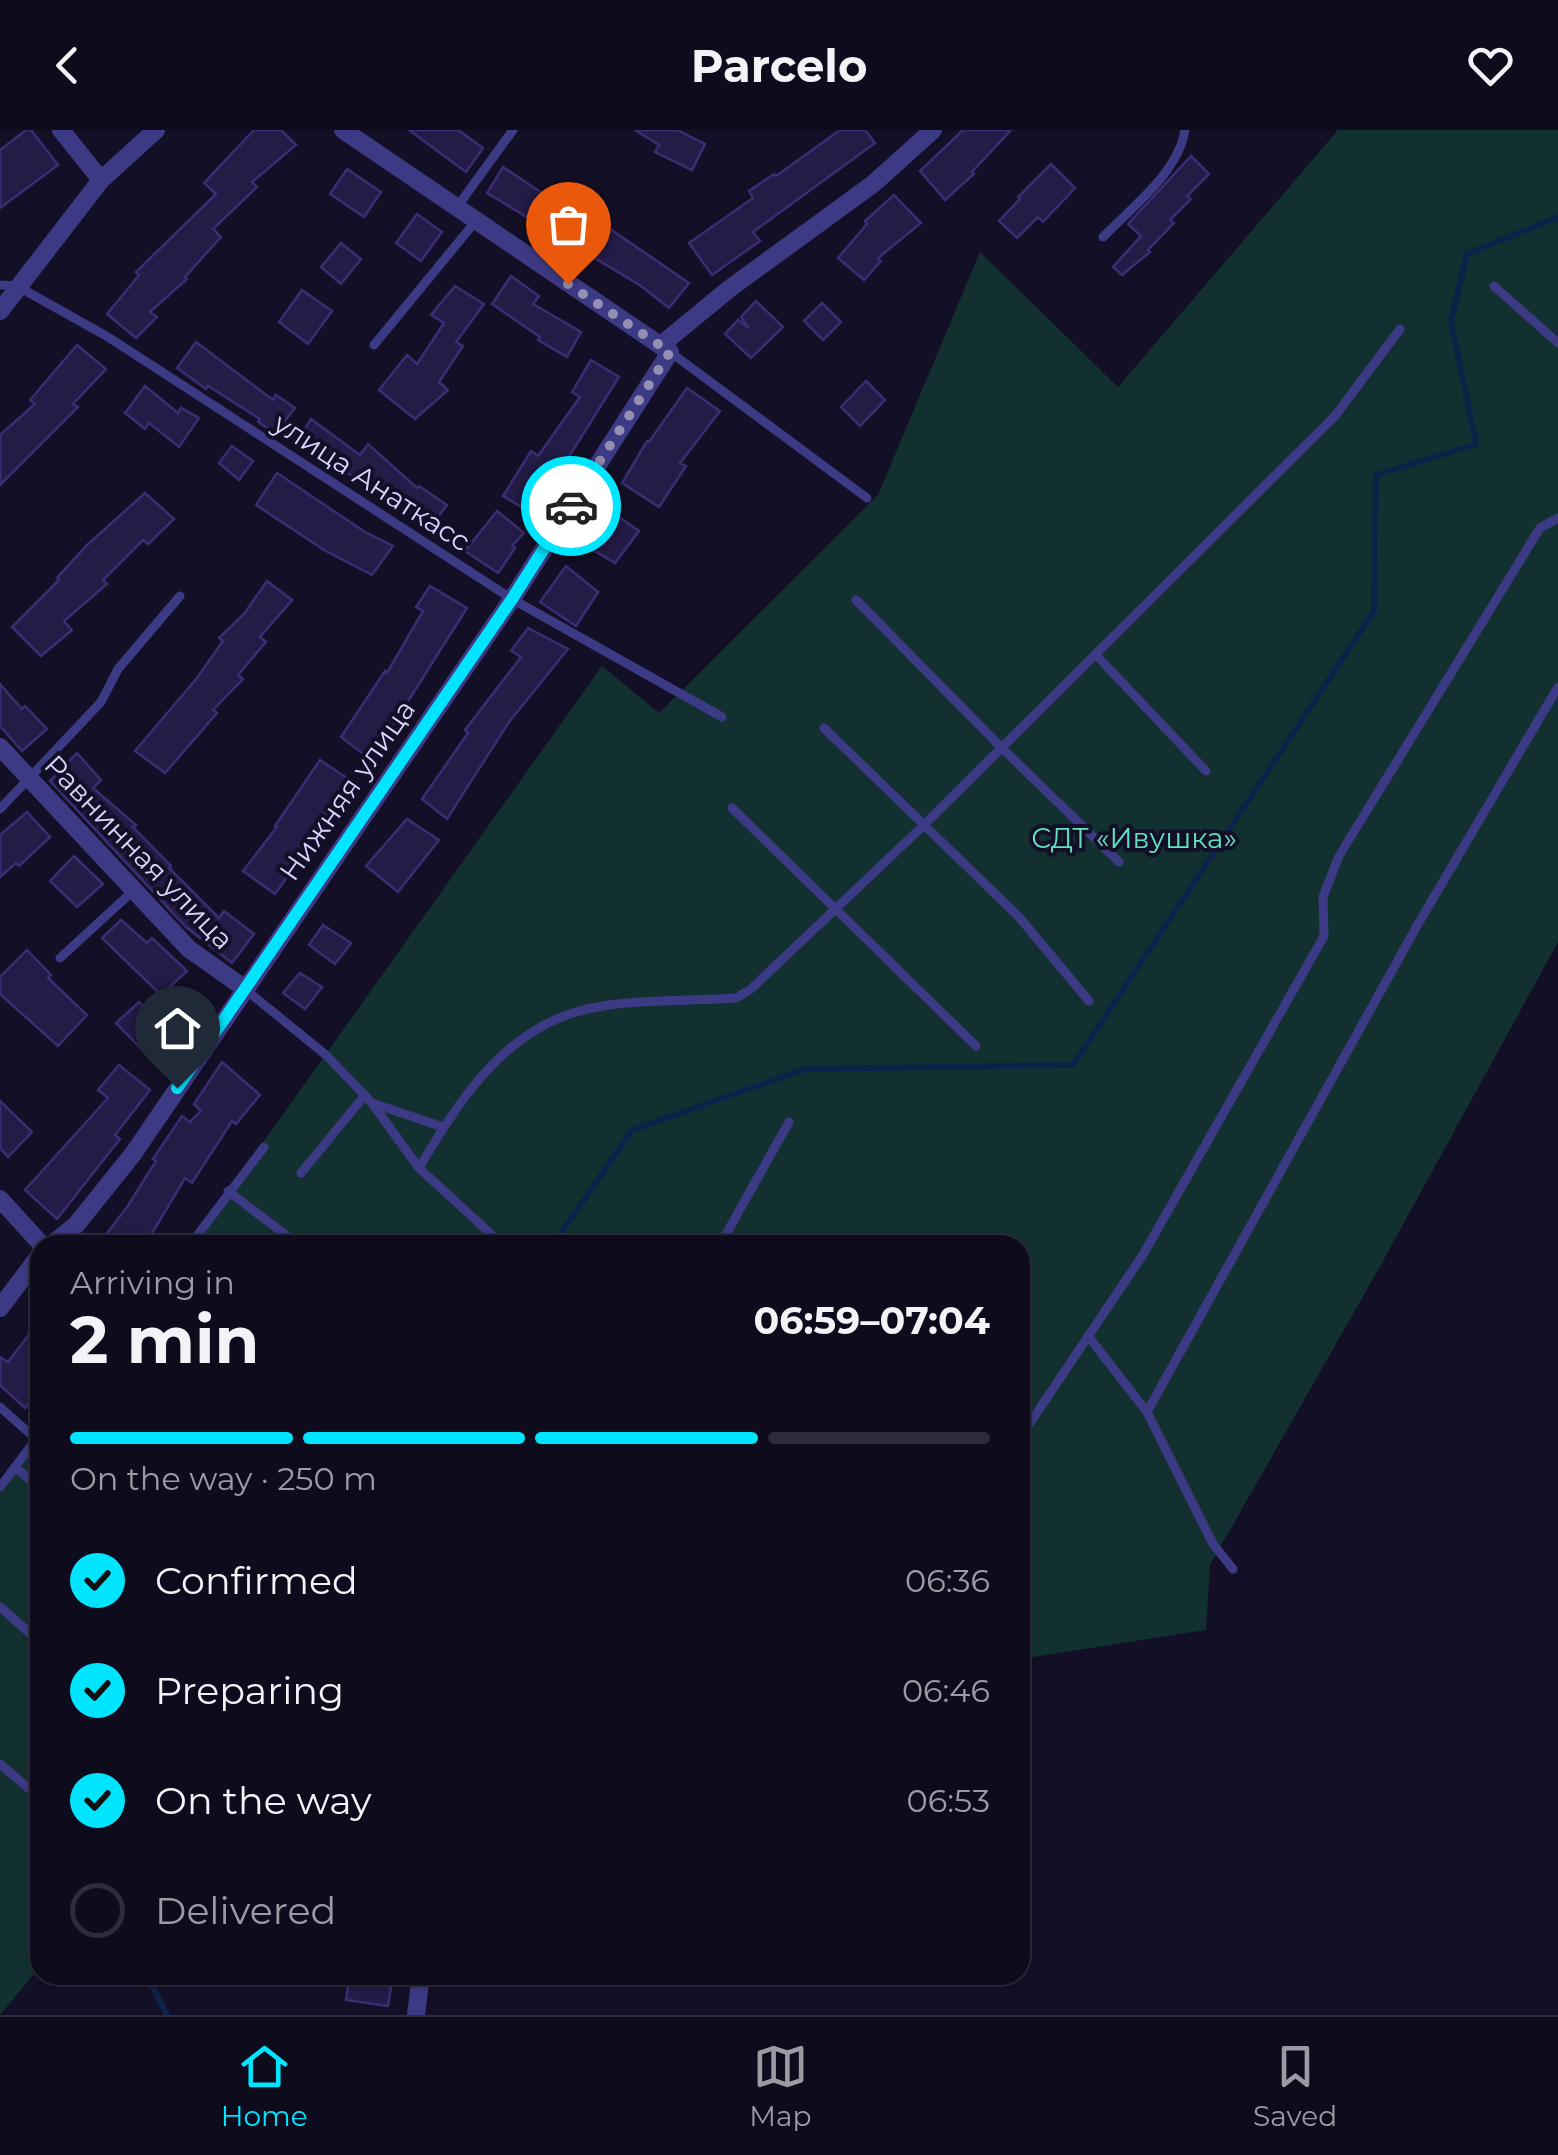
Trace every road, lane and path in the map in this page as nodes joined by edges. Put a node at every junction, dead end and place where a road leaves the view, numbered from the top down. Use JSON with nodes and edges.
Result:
{"nodes":[{"id":1,"x":61,"y":130,"type":"edge"},
{"id":2,"x":156,"y":130,"type":"edge"},
{"id":3,"x":343,"y":130,"type":"edge"},
{"id":4,"x":513,"y":130,"type":"edge"},
{"id":5,"x":934,"y":130,"type":"edge"},
{"id":6,"x":1185,"y":130,"type":"edge"},
{"id":7,"x":101,"y":180,"type":"junction"},
{"id":8,"x":456,"y":209,"type":"junction"},
{"id":9,"x":475,"y":222,"type":"junction"},
{"id":10,"x":1103,"y":237,"type":"dead end"},
{"id":11,"x":8,"y":286,"type":"edge"},
{"id":12,"x":1494,"y":286,"type":"dead end"},
{"id":13,"x":0,"y":311,"type":"edge"},
{"id":14,"x":1400,"y":329,"type":"dead end"},
{"id":15,"x":1558,"y":342,"type":"edge"},
{"id":16,"x":374,"y":346,"type":"dead end"},
{"id":17,"x":665,"y":349,"type":"junction"},
{"id":18,"x":867,"y":498,"type":"dead end"},
{"id":19,"x":1558,"y":518,"type":"edge"},
{"id":20,"x":180,"y":596,"type":"dead end"},
{"id":21,"x":512,"y":599,"type":"junction"},
{"id":22,"x":856,"y":600,"type":"dead end"},
{"id":23,"x":1096,"y":655,"type":"junction"},
{"id":24,"x":1558,"y":686,"type":"edge"},
{"id":25,"x":722,"y":716,"type":"dead end"},
{"id":26,"x":824,"y":728,"type":"dead end"},
{"id":27,"x":0,"y":747,"type":"edge"},
{"id":28,"x":1002,"y":748,"type":"junction"},
{"id":29,"x":1206,"y":772,"type":"dead end"},
{"id":30,"x":30,"y":779,"type":"junction"},
{"id":31,"x":732,"y":808,"type":"dead end"},
{"id":32,"x":0,"y":809,"type":"edge"},
{"id":33,"x":925,"y":824,"type":"junction"},
{"id":34,"x":1119,"y":862,"type":"dead end"},
{"id":35,"x":133,"y":891,"type":"junction"},
{"id":36,"x":834,"y":910,"type":"junction"},
{"id":37,"x":60,"y":958,"type":"dead end"},
{"id":38,"x":244,"y":988,"type":"junction"},
{"id":39,"x":1090,"y":1001,"type":"dead end"},
{"id":40,"x":976,"y":1046,"type":"dead end"},
{"id":41,"x":369,"y":1099,"type":"junction"},
{"id":42,"x":789,"y":1122,"type":"dead end"},
{"id":43,"x":443,"y":1127,"type":"junction"},
{"id":44,"x":264,"y":1148,"type":"dead end"},
{"id":45,"x":420,"y":1168,"type":"junction"},
{"id":46,"x":301,"y":1172,"type":"dead end"},
{"id":47,"x":228,"y":1192,"type":"junction"},
{"id":48,"x":0,"y":1200,"type":"edge"},
{"id":49,"x":33,"y":1235,"type":"edge"},
{"id":50,"x":64,"y":1235,"type":"edge"},
{"id":51,"x":197,"y":1235,"type":"edge"},
{"id":52,"x":286,"y":1235,"type":"edge"},
{"id":53,"x":492,"y":1235,"type":"edge"},
{"id":54,"x":726,"y":1235,"type":"edge"},
{"id":55,"x":30,"y":1268,"type":"edge"},
{"id":56,"x":0,"y":1308,"type":"edge"},
{"id":57,"x":1088,"y":1336,"type":"junction"},
{"id":58,"x":0,"y":1407,"type":"edge"},
{"id":59,"x":1148,"y":1412,"type":"junction"},
{"id":60,"x":1030,"y":1423,"type":"edge"},
{"id":61,"x":30,"y":1430,"type":"edge"},
{"id":62,"x":30,"y":1447,"type":"edge"},
{"id":63,"x":15,"y":1467,"type":"junction"},
{"id":64,"x":30,"y":1480,"type":"edge"},
{"id":65,"x":0,"y":1487,"type":"edge"},
{"id":66,"x":1232,"y":1569,"type":"dead end"},
{"id":67,"x":0,"y":1607,"type":"edge"},
{"id":68,"x":30,"y":1633,"type":"edge"},
{"id":69,"x":0,"y":1764,"type":"edge"},
{"id":70,"x":30,"y":1790,"type":"edge"},
{"id":71,"x":420,"y":1985,"type":"edge"},
{"id":72,"x":416,"y":2015,"type":"edge"}],
"edges":[{"from":1,"to":7,"type":"street"},
{"from":2,"to":7,"type":"street"},
{"from":3,"to":8,"type":"street"},
{"from":4,"to":8,"type":"lane"},
{"from":5,"to":17,"type":"street","name":"Нижняя улица"},
{"from":6,"to":10,"type":"lane"},
{"from":7,"to":11,"type":"street"},
{"from":8,"to":9,"type":"street"},
{"from":9,"to":16,"type":"lane"},
{"from":9,"to":17,"type":"street"},
{"from":11,"to":13,"type":"street"},
{"from":11,"to":21,"type":"lane","name":"улица Анаткасс"},
{"from":12,"to":15,"type":"lane"},
{"from":14,"to":23,"type":"lane"},
{"from":17,"to":18,"type":"lane"},
{"from":17,"to":21,"type":"street","name":"Нижняя улица"},
{"from":19,"to":57,"type":"lane"},
{"from":20,"to":30,"type":"lane"},
{"from":21,"to":25,"type":"lane","name":"улица Анаткасс"},
{"from":21,"to":38,"type":"street","name":"Нижняя улица"},
{"from":22,"to":28,"type":"lane"},
{"from":23,"to":28,"type":"lane"},
{"from":23,"to":29,"type":"lane"},
{"from":24,"to":59,"type":"lane"},
{"from":26,"to":33,"type":"lane"},
{"from":27,"to":30,"type":"street","name":"Равнинная улица"},
{"from":28,"to":33,"type":"lane"},
{"from":28,"to":34,"type":"lane"},
{"from":30,"to":32,"type":"lane"},
{"from":30,"to":35,"type":"street","name":"Равнинная улица"},
{"from":31,"to":36,"type":"lane"},
{"from":33,"to":36,"type":"lane"},
{"from":33,"to":39,"type":"lane"},
{"from":35,"to":37,"type":"lane"},
{"from":35,"to":38,"type":"street","name":"Равнинная улица"},
{"from":36,"to":40,"type":"lane"},
{"from":36,"to":43,"type":"lane"},
{"from":38,"to":41,"type":"lane"},
{"from":38,"to":50,"type":"street","name":"Нижняя улица"},
{"from":41,"to":43,"type":"lane"},
{"from":41,"to":45,"type":"lane"},
{"from":41,"to":46,"type":"lane"},
{"from":42,"to":54,"type":"lane"},
{"from":43,"to":45,"type":"lane"},
{"from":44,"to":47,"type":"lane"},
{"from":45,"to":53,"type":"lane"},
{"from":47,"to":51,"type":"lane"},
{"from":47,"to":52,"type":"lane"},
{"from":48,"to":49,"type":"street"},
{"from":55,"to":56,"type":"street"},
{"from":57,"to":59,"type":"lane"},
{"from":57,"to":60,"type":"lane"},
{"from":58,"to":61,"type":"lane"},
{"from":59,"to":66,"type":"lane"},
{"from":62,"to":63,"type":"lane"},
{"from":63,"to":64,"type":"lane"},
{"from":63,"to":65,"type":"lane"},
{"from":67,"to":68,"type":"lane"},
{"from":69,"to":70,"type":"lane"},
{"from":71,"to":72,"type":"street"}]}
